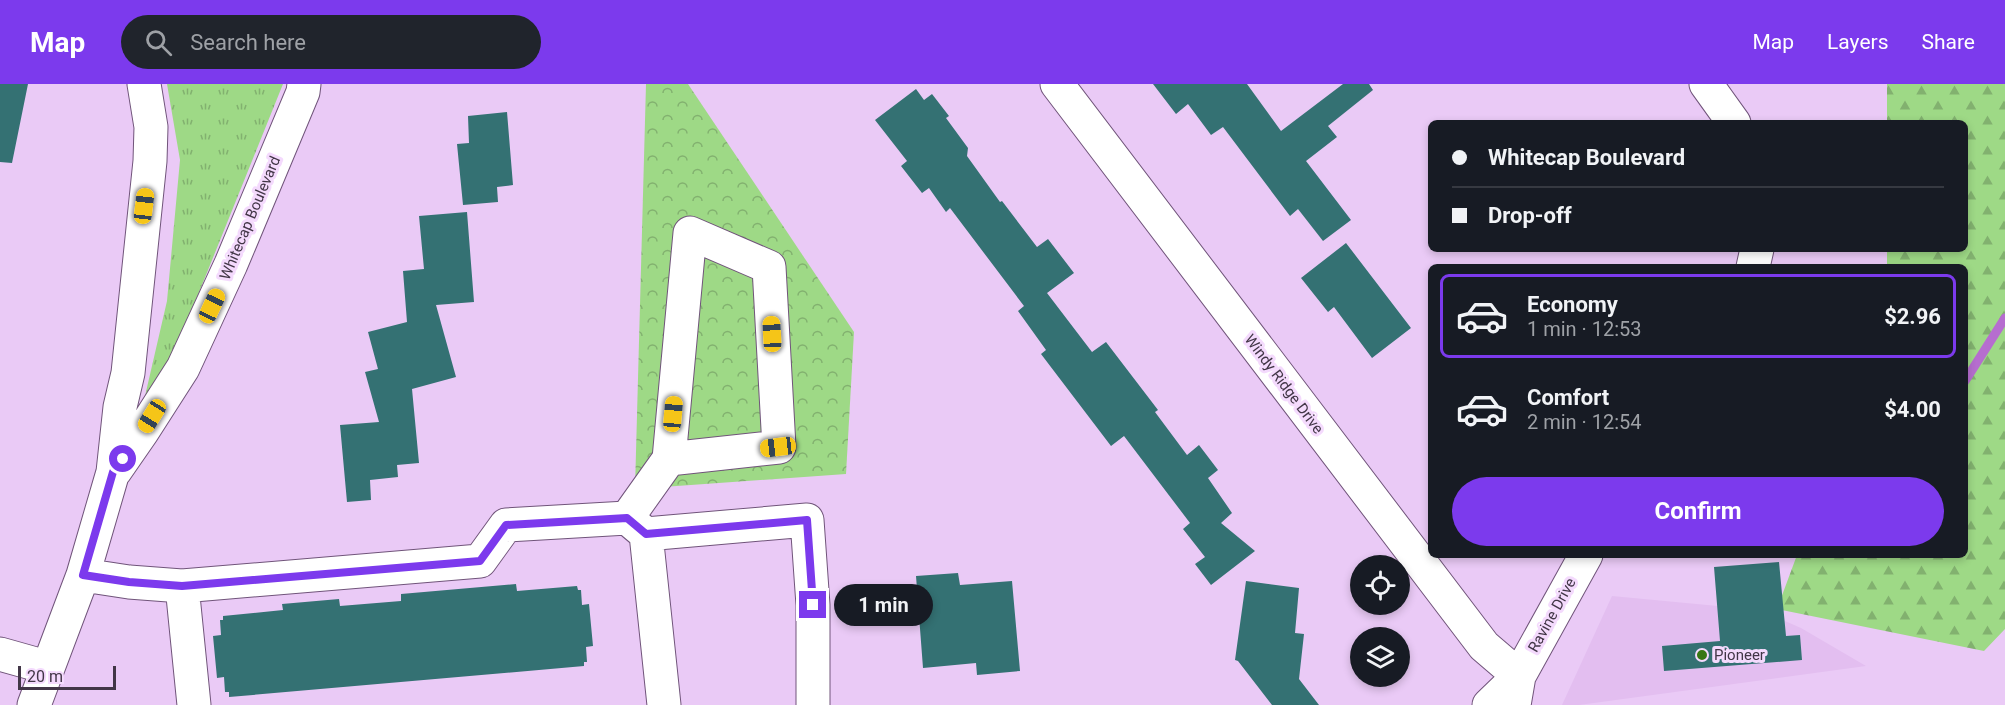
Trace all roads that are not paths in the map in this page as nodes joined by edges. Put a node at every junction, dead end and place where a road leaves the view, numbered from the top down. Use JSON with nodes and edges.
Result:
{"nodes":[{"id":1,"x":144,"y":84,"type":"edge"},
{"id":2,"x":304,"y":84,"type":"edge"},
{"id":3,"x":1057,"y":84,"type":"edge"},
{"id":4,"x":1706,"y":84,"type":"edge"},
{"id":5,"x":1732,"y":120,"type":"edge"},
{"id":6,"x":669,"y":459,"type":"junction"},
{"id":7,"x":113,"y":472,"type":"junction"},
{"id":8,"x":636,"y":526,"type":"junction"},
{"id":9,"x":1584,"y":558,"type":"edge"},
{"id":10,"x":83,"y":575,"type":"junction"},
{"id":11,"x":182,"y":586,"type":"junction"},
{"id":12,"x":0,"y":654,"type":"edge"},
{"id":13,"x":47,"y":669,"type":"junction"},
{"id":14,"x":1517,"y":691,"type":"edge"},
{"id":15,"x":34,"y":705,"type":"edge"},
{"id":16,"x":194,"y":705,"type":"edge"},
{"id":17,"x":664,"y":705,"type":"edge"},
{"id":18,"x":813,"y":705,"type":"edge"},
{"id":19,"x":1489,"y":705,"type":"edge"}],
"edges":[{"from":1,"to":7,"type":"street","name":"Whitecap Boulevard"},
{"from":2,"to":7,"type":"street","name":"Whitecap Boulevard"},
{"from":3,"to":14,"type":"street","name":"Windy Ridge Drive"},
{"from":4,"to":5,"type":"street"},
{"from":6,"to":6,"type":"street"},
{"from":6,"to":8,"type":"street"},
{"from":7,"to":10,"type":"street","name":"Whitecap Boulevard"},
{"from":8,"to":11,"type":"street"},
{"from":8,"to":17,"type":"street"},
{"from":8,"to":18,"type":"street"},
{"from":9,"to":14,"type":"street","name":"Ravine Drive"},
{"from":10,"to":11,"type":"street"},
{"from":10,"to":13,"type":"street","name":"Whitecap Boulevard"},
{"from":11,"to":16,"type":"street"},
{"from":12,"to":13,"type":"street"},
{"from":13,"to":15,"type":"street","name":"Whitecap Boulevard"},
{"from":14,"to":19,"type":"street","name":"Ravine Drive"}]}
